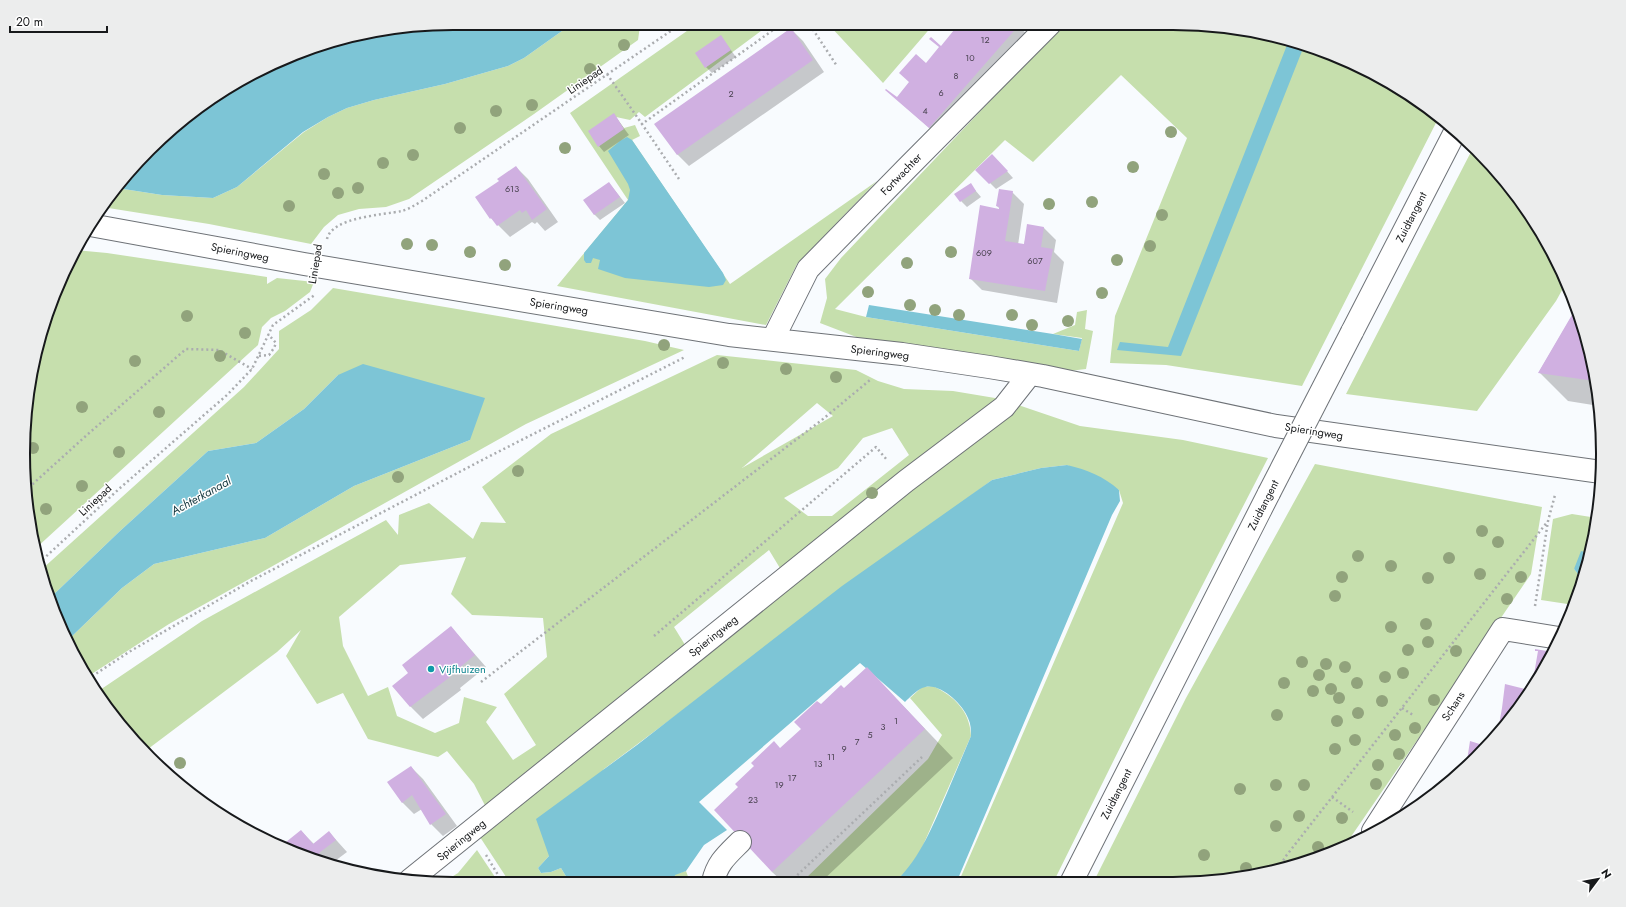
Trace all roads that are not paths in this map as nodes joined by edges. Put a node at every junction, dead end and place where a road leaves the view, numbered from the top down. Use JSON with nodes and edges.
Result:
{"nodes":[{"id":1,"x":1044,"y":30,"type":"edge"},
{"id":2,"x":1453,"y":136,"type":"edge"},
{"id":3,"x":96,"y":226,"type":"edge"},
{"id":4,"x":773,"y":339,"type":"junction"},
{"id":5,"x":1030,"y":374,"type":"junction"},
{"id":6,"x":1595,"y":471,"type":"edge"},
{"id":7,"x":1554,"y":637,"type":"edge"},
{"id":8,"x":1378,"y":823,"type":"edge"},
{"id":9,"x":740,"y":842,"type":"dead end"},
{"id":10,"x":416,"y":875,"type":"edge"},
{"id":11,"x":714,"y":877,"type":"edge"},
{"id":12,"x":1074,"y":877,"type":"edge"}],
"edges":[{"from":1,"to":4,"type":"street","name":"Fortwachter"},
{"from":2,"to":12,"type":"street","name":"Zuidtangent","bridge":true},
{"from":3,"to":4,"type":"street","name":"Spieringweg"},
{"from":4,"to":5,"type":"street","name":"Spieringweg"},
{"from":5,"to":6,"type":"street","name":"Spieringweg"},
{"from":5,"to":10,"type":"street","name":"Spieringweg"},
{"from":7,"to":8,"type":"street","name":"Schans"},
{"from":9,"to":11,"type":"street"}]}
